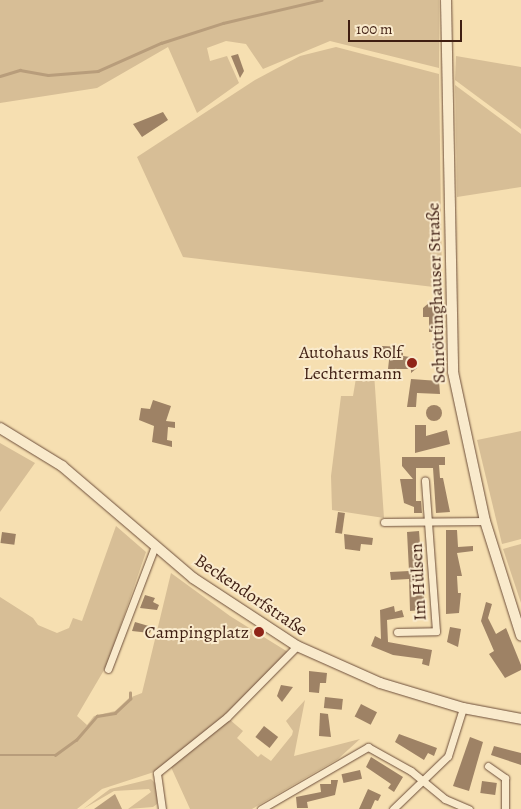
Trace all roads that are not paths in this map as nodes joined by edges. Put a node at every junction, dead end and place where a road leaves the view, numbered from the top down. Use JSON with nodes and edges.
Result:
{"nodes":[{"id":1,"x":446,"y":0,"type":"edge"},
{"id":2,"x":0,"y":428,"type":"edge"},
{"id":3,"x":425,"y":480,"type":"dead end"},
{"id":4,"x":485,"y":521,"type":"junction"},
{"id":5,"x":384,"y":522,"type":"dead end"},
{"id":6,"x":430,"y":522,"type":"junction"},
{"id":7,"x":156,"y":546,"type":"junction"},
{"id":8,"x":397,"y":632,"type":"dead end"},
{"id":9,"x":521,"y":635,"type":"edge"},
{"id":10,"x":297,"y":646,"type":"junction"},
{"id":11,"x":108,"y":669,"type":"dead end"},
{"id":12,"x":463,"y":708,"type":"junction"},
{"id":13,"x":521,"y":719,"type":"edge"},
{"id":14,"x":488,"y":766,"type":"dead end"},
{"id":15,"x":424,"y":783,"type":"junction"},
{"id":16,"x":162,"y":809,"type":"edge"},
{"id":17,"x":261,"y":809,"type":"edge"},
{"id":18,"x":393,"y":809,"type":"edge"},
{"id":19,"x":469,"y":809,"type":"edge"},
{"id":20,"x":505,"y":809,"type":"edge"}],
"edges":[{"from":1,"to":4,"type":"main road","name":"Schröttinghauser Straße"},
{"from":2,"to":7,"type":"main road","name":"Beckendorfstraße"},
{"from":3,"to":6,"type":"street","name":"Im Hülsen"},
{"from":4,"to":6,"type":"street","name":"Im Hülsen"},
{"from":4,"to":9,"type":"main road","name":"Schröttinghauser Straße"},
{"from":5,"to":6,"type":"street","name":"Im Hülsen"},
{"from":6,"to":8,"type":"street","name":"Im Hülsen"},
{"from":7,"to":10,"type":"main road","name":"Beckendorfstraße"},
{"from":7,"to":11,"type":"street"},
{"from":10,"to":12,"type":"main road","name":"Beckendorfstraße"},
{"from":10,"to":16,"type":"street"},
{"from":12,"to":13,"type":"main road","name":"Beckendorfstraße"},
{"from":12,"to":15,"type":"street"},
{"from":14,"to":20,"type":"street"},
{"from":15,"to":17,"type":"street"},
{"from":15,"to":18,"type":"street"},
{"from":15,"to":19,"type":"street"}]}
